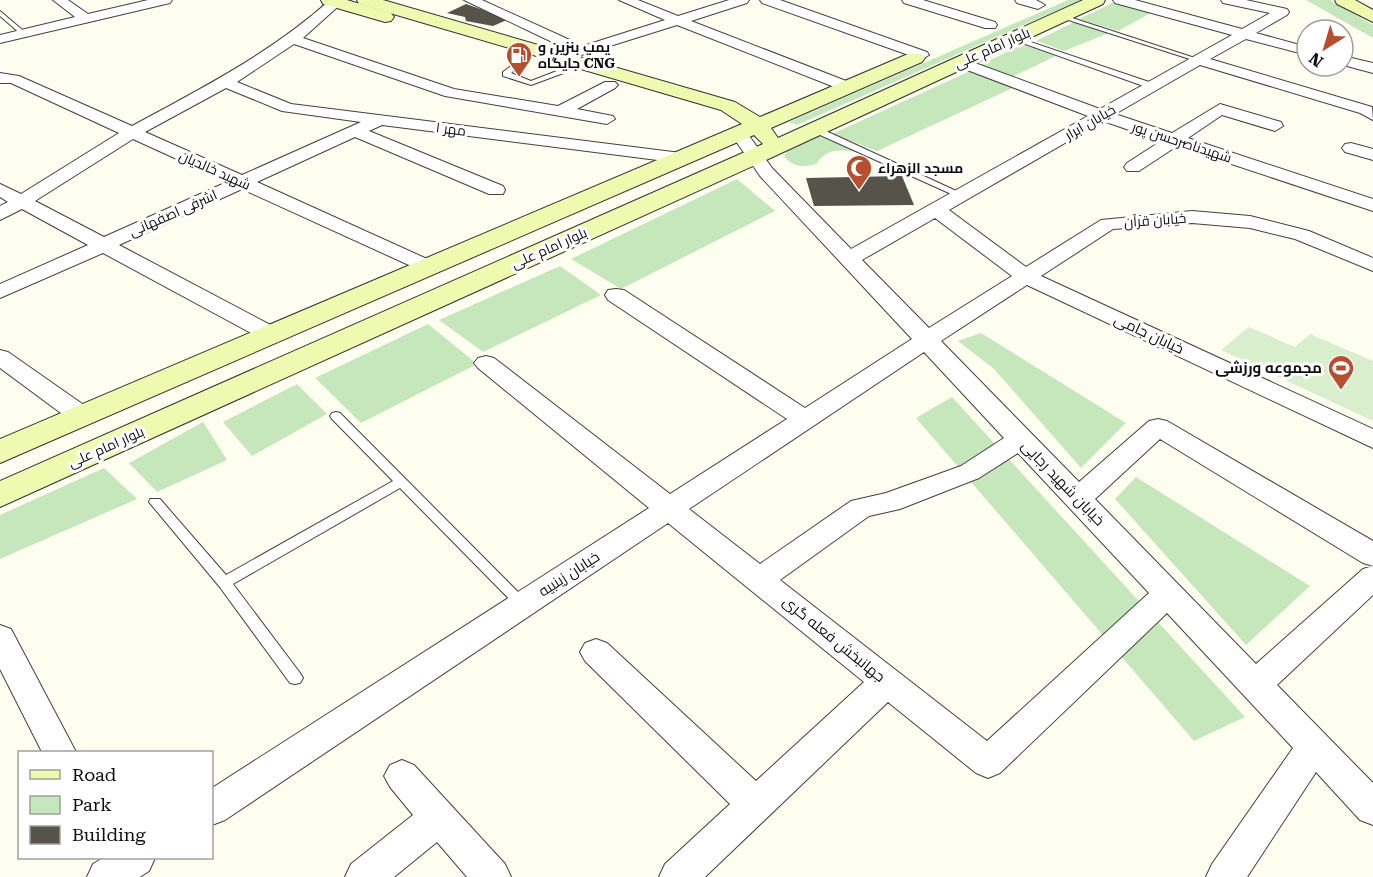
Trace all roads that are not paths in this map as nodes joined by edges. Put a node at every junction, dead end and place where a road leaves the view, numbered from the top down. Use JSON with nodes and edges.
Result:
{"nodes":[{"id":1,"x":60,"y":0,"type":"edge"},
{"id":2,"x":165,"y":0,"type":"edge"},
{"id":3,"x":364,"y":0,"type":"edge"},
{"id":4,"x":471,"y":0,"type":"edge"},
{"id":5,"x":626,"y":0,"type":"edge"},
{"id":6,"x":742,"y":0,"type":"edge"},
{"id":7,"x":767,"y":0,"type":"edge"},
{"id":8,"x":909,"y":0,"type":"edge"},
{"id":9,"x":1097,"y":0,"type":"edge"},
{"id":10,"x":1120,"y":0,"type":"edge"},
{"id":11,"x":1228,"y":0,"type":"edge"},
{"id":12,"x":1343,"y":0,"type":"edge"},
{"id":13,"x":332,"y":1,"type":"edge"},
{"id":14,"x":1036,"y":2,"type":"edge"},
{"id":15,"x":0,"y":13,"type":"edge"},
{"id":16,"x":1062,"y":16,"type":"junction"},
{"id":17,"x":1373,"y":17,"type":"edge"},
{"id":18,"x":86,"y":19,"type":"junction"},
{"id":19,"x":678,"y":20,"type":"junction"},
{"id":20,"x":990,"y":25,"type":"junction"},
{"id":21,"x":24,"y":34,"type":"junction"},
{"id":22,"x":1242,"y":35,"type":"junction"},
{"id":23,"x":961,"y":38,"type":"dead end"},
{"id":24,"x":1013,"y":38,"type":"junction"},
{"id":25,"x":0,"y":39,"type":"edge"},
{"id":26,"x":292,"y":39,"type":"junction"},
{"id":27,"x":941,"y":46,"type":"dead end"},
{"id":28,"x":582,"y":50,"type":"junction"},
{"id":29,"x":921,"y":55,"type":"junction"},
{"id":30,"x":1295,"y":58,"type":"edge"},
{"id":31,"x":1198,"y":60,"type":"junction"},
{"id":32,"x":959,"y":62,"type":"junction"},
{"id":33,"x":1295,"y":63,"type":"edge"},
{"id":34,"x":1355,"y":63,"type":"edge"},
{"id":35,"x":562,"y":65,"type":"junction"},
{"id":36,"x":1373,"y":68,"type":"edge"},
{"id":37,"x":0,"y":78,"type":"edge"},
{"id":38,"x":1269,"y":81,"type":"junction"},
{"id":39,"x":226,"y":83,"type":"junction"},
{"id":40,"x":610,"y":85,"type":"junction"},
{"id":41,"x":1152,"y":86,"type":"junction"},
{"id":42,"x":848,"y":87,"type":"junction"},
{"id":43,"x":559,"y":112,"type":"junction"},
{"id":44,"x":1371,"y":112,"type":"edge"},
{"id":45,"x":1101,"y":116,"type":"junction"},
{"id":46,"x":607,"y":119,"type":"dead end"},
{"id":47,"x":380,"y":120,"type":"junction"},
{"id":48,"x":1275,"y":126,"type":"dead end"},
{"id":49,"x":812,"y":128,"type":"junction"},
{"id":50,"x":354,"y":131,"type":"junction"},
{"id":51,"x":133,"y":132,"type":"junction"},
{"id":52,"x":1177,"y":140,"type":"junction"},
{"id":53,"x":758,"y":147,"type":"junction"},
{"id":54,"x":1351,"y":148,"type":"dead end"},
{"id":55,"x":1373,"y":155,"type":"edge"},
{"id":56,"x":681,"y":158,"type":"junction"},
{"id":57,"x":1133,"y":167,"type":"dead end"},
{"id":58,"x":242,"y":182,"type":"junction"},
{"id":59,"x":0,"y":190,"type":"edge"},
{"id":60,"x":496,"y":190,"type":"dead end"},
{"id":61,"x":961,"y":195,"type":"junction"},
{"id":62,"x":22,"y":202,"type":"junction"},
{"id":63,"x":1372,"y":203,"type":"edge"},
{"id":64,"x":936,"y":209,"type":"junction"},
{"id":65,"x":0,"y":214,"type":"edge"},
{"id":66,"x":105,"y":244,"type":"junction"},
{"id":67,"x":849,"y":259,"type":"junction"},
{"id":68,"x":1373,"y":265,"type":"edge"},
{"id":69,"x":429,"y":267,"type":"junction"},
{"id":70,"x":1025,"y":276,"type":"junction"},
{"id":71,"x":0,"y":292,"type":"edge"},
{"id":72,"x":616,"y":295,"type":"dead end"},
{"id":73,"x":272,"y":335,"type":"junction"},
{"id":74,"x":926,"y":339,"type":"junction"},
{"id":75,"x":0,"y":357,"type":"edge"},
{"id":76,"x":486,"y":363,"type":"dead end"},
{"id":77,"x":82,"y":416,"type":"junction"},
{"id":78,"x":336,"y":416,"type":"dead end"},
{"id":79,"x":804,"y":419,"type":"junction"},
{"id":80,"x":1020,"y":439,"type":"junction"},
{"id":81,"x":1373,"y":439,"type":"edge"},
{"id":82,"x":0,"y":452,"type":"edge"},
{"id":83,"x":402,"y":482,"type":"junction"},
{"id":84,"x":0,"y":495,"type":"edge"},
{"id":85,"x":1078,"y":499,"type":"junction"},
{"id":86,"x":155,"y":502,"type":"dead end"},
{"id":87,"x":670,"y":507,"type":"junction"},
{"id":88,"x":1373,"y":555,"type":"edge"},
{"id":89,"x":1373,"y":577,"type":"edge"},
{"id":90,"x":760,"y":579,"type":"junction"},
{"id":91,"x":224,"y":582,"type":"junction"},
{"id":92,"x":1168,"y":594,"type":"junction"},
{"id":93,"x":523,"y":604,"type":"junction"},
{"id":94,"x":0,"y":638,"type":"edge"},
{"id":95,"x":596,"y":652,"type":"dead end"},
{"id":96,"x":295,"y":678,"type":"dead end"},
{"id":97,"x":888,"y":681,"type":"junction"},
{"id":98,"x":1255,"y":685,"type":"junction"},
{"id":99,"x":1314,"y":746,"type":"junction"},
{"id":100,"x":58,"y":751,"type":"edge"},
{"id":101,"x":402,"y":776,"type":"dead end"},
{"id":102,"x":756,"y":805,"type":"junction"},
{"id":103,"x":213,"y":807,"type":"edge"},
{"id":104,"x":1373,"y":808,"type":"edge"},
{"id":105,"x":439,"y":817,"type":"junction"},
{"id":106,"x":364,"y":877,"type":"edge"},
{"id":107,"x":492,"y":877,"type":"edge"},
{"id":108,"x":678,"y":877,"type":"edge"},
{"id":109,"x":1225,"y":877,"type":"edge"}],
"edges":[{"from":1,"to":18,"type":"street"},
{"from":2,"to":18,"type":"street"},
{"from":3,"to":35,"type":"main road"},
{"from":4,"to":28,"type":"street"},
{"from":5,"to":19,"type":"street"},
{"from":6,"to":19,"type":"street"},
{"from":7,"to":29,"type":"street"},
{"from":8,"to":20,"type":"street"},
{"from":9,"to":16,"type":"main road","name":"بلوار امام علی"},
{"from":10,"to":22,"type":"street"},
{"from":11,"to":22,"type":"street","name":"خیابان ابرار"},
{"from":12,"to":17,"type":"main road"},
{"from":13,"to":26,"type":"street"},
{"from":13,"to":35,"type":"main road"},
{"from":14,"to":20,"type":"main road","name":"بلوار امام علی"},
{"from":15,"to":21,"type":"lane"},
{"from":16,"to":24,"type":"main road","name":"بلوار امام علی"},
{"from":16,"to":31,"type":"lane"},
{"from":18,"to":21,"type":"street"},
{"from":19,"to":28,"type":"street"},
{"from":19,"to":42,"type":"street"},
{"from":20,"to":23,"type":"main road","name":"بلوار امام علی"},
{"from":21,"to":25,"type":"street"},
{"from":22,"to":30,"type":"street"},
{"from":22,"to":31,"type":"street","name":"خیابان ابرار"},
{"from":24,"to":32,"type":"main road","name":"بلوار امام علی"},
{"from":24,"to":41,"type":"lane"},
{"from":26,"to":39,"type":"street"},
{"from":26,"to":43,"type":"street"},
{"from":27,"to":29,"type":"main road","name":"بلوار امام علی"},
{"from":28,"to":35,"type":"street"},
{"from":29,"to":42,"type":"main road","name":"بلوار امام علی"},
{"from":31,"to":38,"type":"street"},
{"from":31,"to":41,"type":"street","name":"خیابان ابرار"},
{"from":32,"to":45,"type":"street","name":"شهیدناصرحسن پور"},
{"from":32,"to":49,"type":"main road","name":"بلوار امام علی"},
{"from":33,"to":38,"type":"street"},
{"from":34,"to":36,"type":"street"},
{"from":35,"to":40,"type":"main road"},
{"from":35,"to":53,"type":"main road"},
{"from":37,"to":51,"type":"street","name":"شهید خالدیان"},
{"from":38,"to":44,"type":"street"},
{"from":39,"to":47,"type":"street","name":"مهر ۱"},
{"from":39,"to":51,"type":"street"},
{"from":40,"to":43,"type":"street"},
{"from":40,"to":53,"type":"main road"},
{"from":41,"to":45,"type":"street","name":"خیابان ابرار"},
{"from":42,"to":53,"type":"main road","name":"بلوار امام علی"},
{"from":43,"to":46,"type":"street"},
{"from":45,"to":52,"type":"street","name":"شهیدناصرحسن پور"},
{"from":45,"to":61,"type":"street","name":"خیابان ابرار"},
{"from":47,"to":50,"type":"street","name":"اشرفی اصفهانی"},
{"from":47,"to":56,"type":"street","name":"مهر ۱"},
{"from":48,"to":52,"type":"street"},
{"from":49,"to":53,"type":"main road","name":"بلوار امام علی"},
{"from":49,"to":61,"type":"lane"},
{"from":50,"to":58,"type":"street","name":"اشرفی اصفهانی"},
{"from":50,"to":60,"type":"street"},
{"from":51,"to":58,"type":"street","name":"شهید خالدیان"},
{"from":51,"to":62,"type":"street"},
{"from":52,"to":57,"type":"street"},
{"from":52,"to":63,"type":"street","name":"شهیدناصرحسن پور"},
{"from":53,"to":56,"type":"main road","name":"بلوار امام علی"},
{"from":53,"to":67,"type":"street","name":"خیابان شهید رجایی"},
{"from":53,"to":84,"type":"main road","name":"بلوار امام علی"},
{"from":54,"to":55,"type":"street"},
{"from":56,"to":69,"type":"main road","name":"بلوار امام علی"},
{"from":58,"to":66,"type":"street","name":"اشرفی اصفهانی"},
{"from":58,"to":69,"type":"street","name":"شهید خالدیان"},
{"from":59,"to":62,"type":"street"},
{"from":61,"to":64,"type":"street","name":"خیابان ابرار"},
{"from":62,"to":65,"type":"street"},
{"from":62,"to":66,"type":"street"},
{"from":64,"to":67,"type":"street","name":"خیابان ابرار"},
{"from":64,"to":70,"type":"street","name":"خیابان جامی"},
{"from":66,"to":71,"type":"street","name":"اشرفی اصفهانی"},
{"from":66,"to":73,"type":"street"},
{"from":67,"to":74,"type":"street","name":"خیابان شهید رجایی"},
{"from":68,"to":70,"type":"street","name":"خیابان قرآن"},
{"from":69,"to":73,"type":"main road","name":"بلوار امام علی"},
{"from":70,"to":74,"type":"street","name":"خیابان قرآن"},
{"from":70,"to":81,"type":"street","name":"خیابان جامی"},
{"from":72,"to":79,"type":"street"},
{"from":73,"to":77,"type":"main road","name":"بلوار امام علی"},
{"from":74,"to":79,"type":"street","name":"خیابان زینبیه"},
{"from":74,"to":80,"type":"street","name":"خیابان شهید رجایی"},
{"from":75,"to":77,"type":"street"},
{"from":76,"to":87,"type":"street","name":"جهانبخش فعله گری"},
{"from":77,"to":82,"type":"main road","name":"بلوار امام علی"},
{"from":78,"to":83,"type":"lane"},
{"from":79,"to":87,"type":"street","name":"خیابان زینبیه"},
{"from":80,"to":85,"type":"street","name":"خیابان شهید رجایی"},
{"from":80,"to":90,"type":"street"},
{"from":83,"to":91,"type":"lane"},
{"from":83,"to":93,"type":"lane"},
{"from":85,"to":88,"type":"street"},
{"from":85,"to":92,"type":"street","name":"خیابان شهید رجایی"},
{"from":86,"to":91,"type":"lane"},
{"from":87,"to":90,"type":"street","name":"جهانبخش فعله گری"},
{"from":87,"to":93,"type":"street","name":"خیابان زینبیه"},
{"from":89,"to":98,"type":"street"},
{"from":90,"to":97,"type":"street","name":"جهانبخش فعله گری"},
{"from":91,"to":96,"type":"lane"},
{"from":92,"to":97,"type":"street","name":"جهانبخش فعله گری"},
{"from":92,"to":98,"type":"street","name":"خیابان شهید رجایی"},
{"from":93,"to":103,"type":"street","name":"خیابان زینبیه"},
{"from":94,"to":100,"type":"street"},
{"from":95,"to":102,"type":"street"},
{"from":97,"to":102,"type":"street"},
{"from":98,"to":99,"type":"street","name":"خیابان شهید رجایی"},
{"from":99,"to":104,"type":"street","name":"خیابان شهید رجایی"},
{"from":99,"to":109,"type":"street"},
{"from":101,"to":105,"type":"street"},
{"from":102,"to":108,"type":"street"},
{"from":105,"to":106,"type":"street"},
{"from":105,"to":107,"type":"street"}]}
